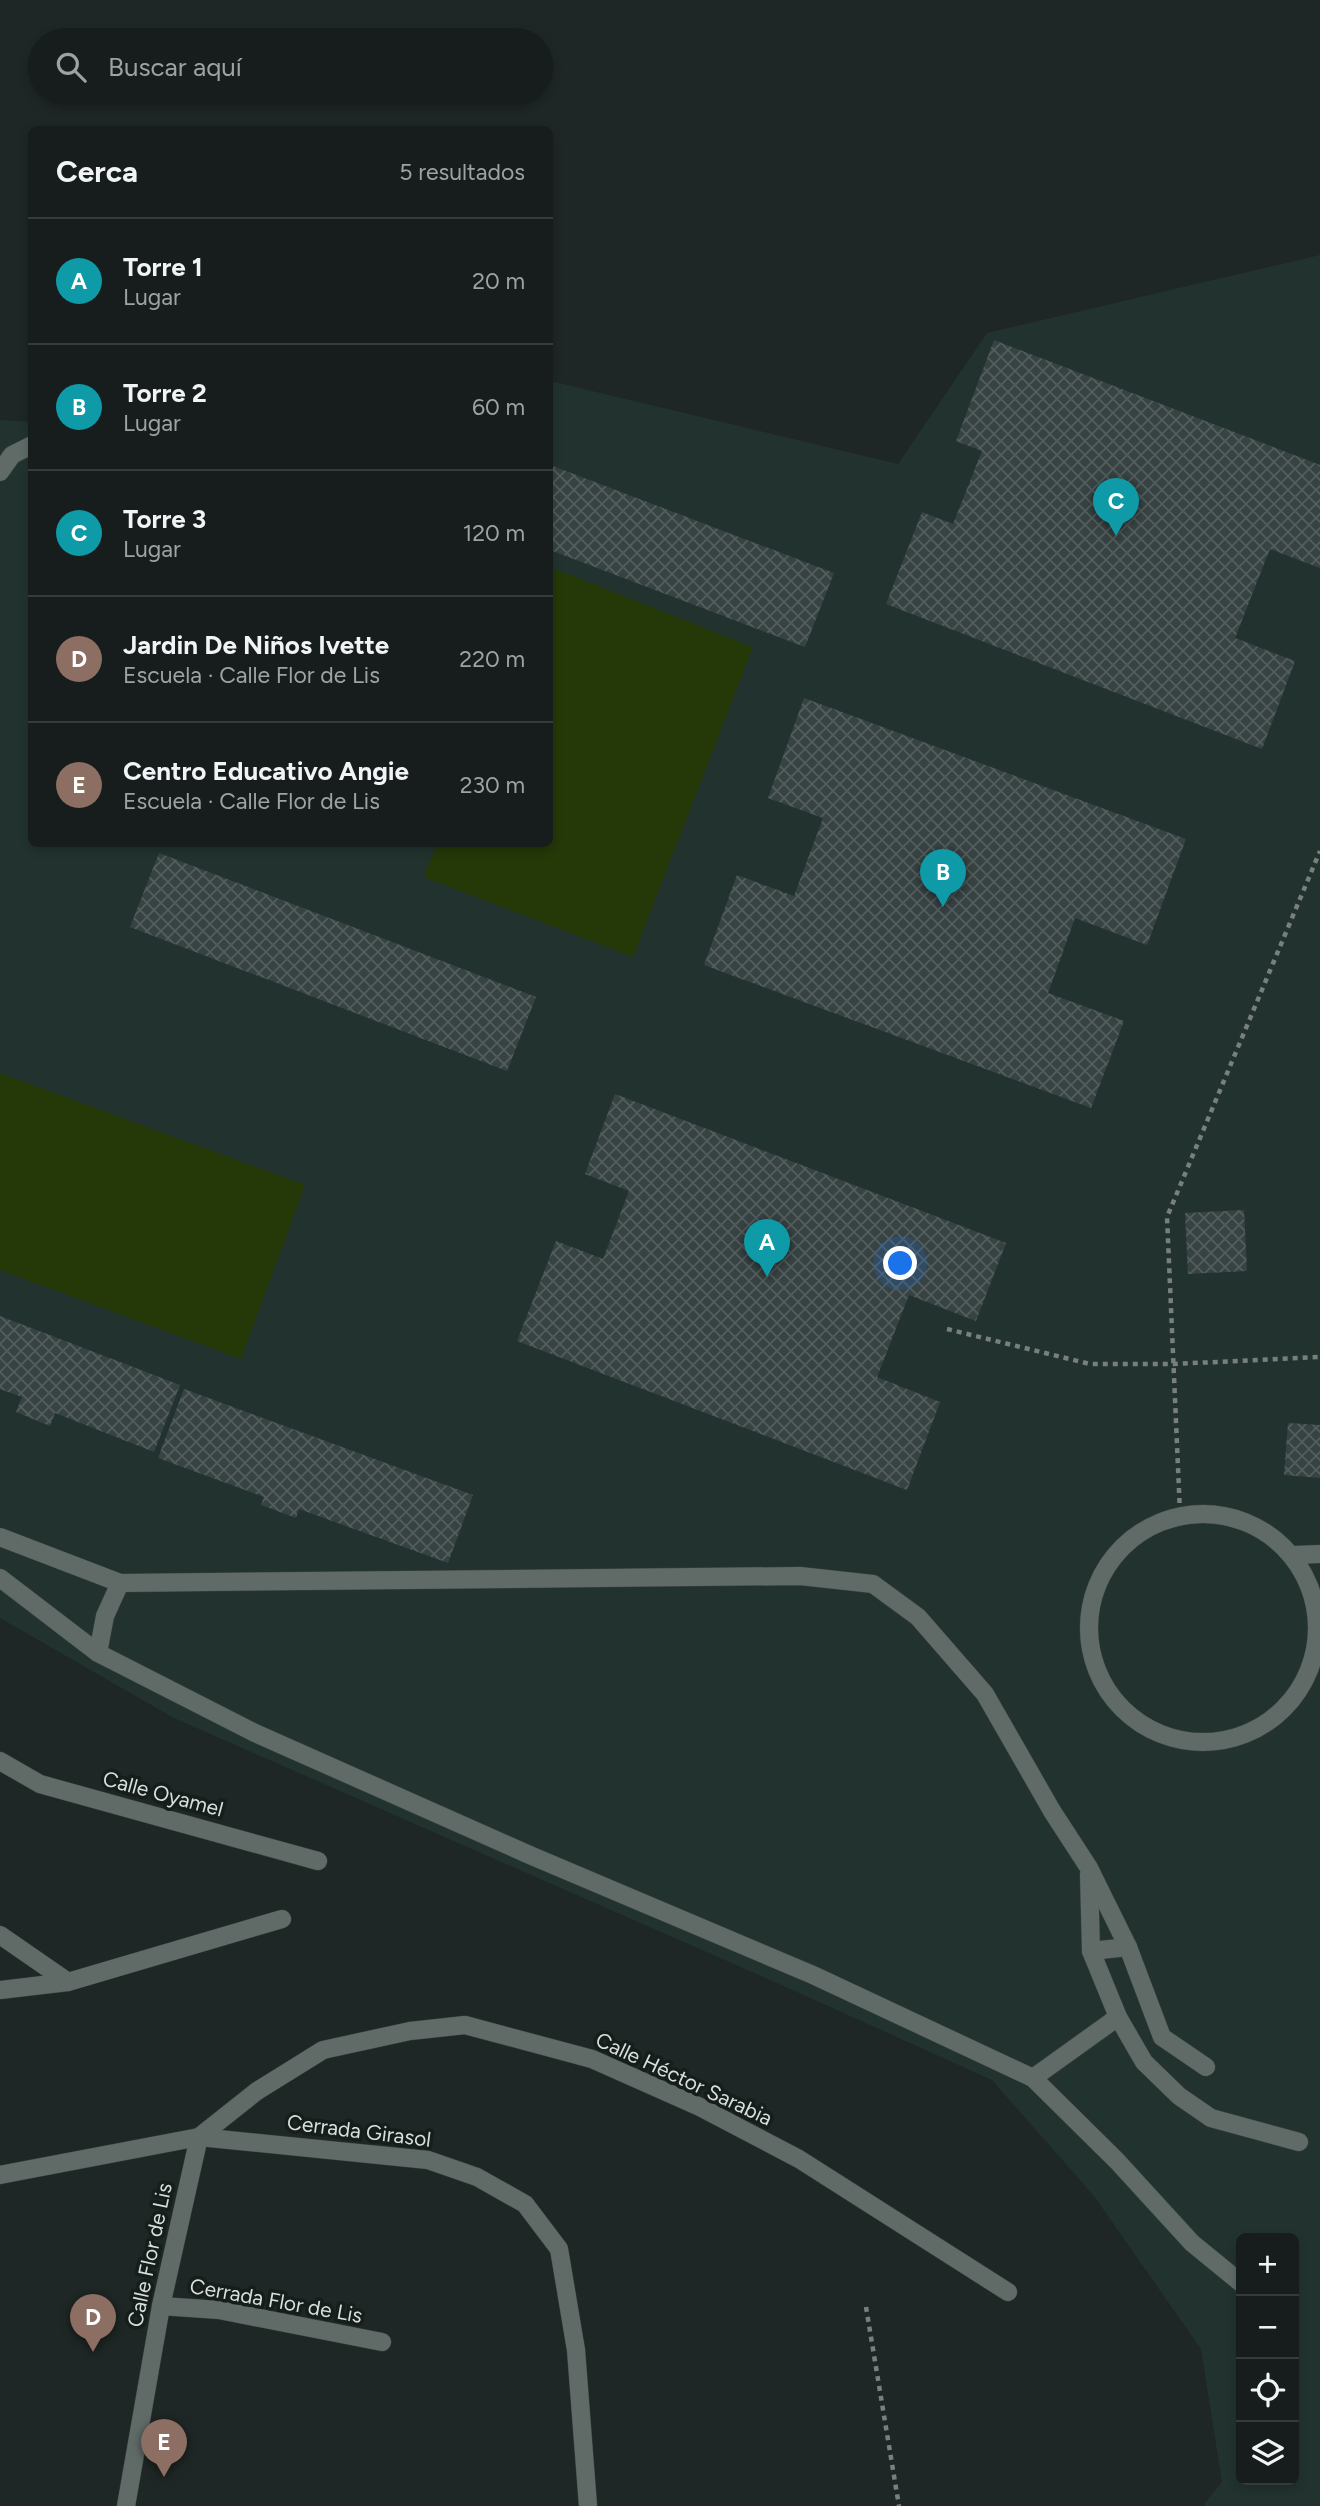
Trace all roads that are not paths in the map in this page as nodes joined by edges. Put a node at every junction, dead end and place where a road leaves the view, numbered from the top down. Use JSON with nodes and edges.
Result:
{"nodes":[{"id":1,"x":28,"y":447,"type":"edge"},
{"id":2,"x":0,"y":472,"type":"edge"},
{"id":3,"x":0,"y":1537,"type":"edge"},
{"id":4,"x":1320,"y":1554,"type":"edge"},
{"id":5,"x":1294,"y":1555,"type":"junction"},
{"id":6,"x":0,"y":1578,"type":"edge"},
{"id":7,"x":120,"y":1583,"type":"junction"},
{"id":8,"x":1319,"y":1644,"type":"edge"},
{"id":9,"x":98,"y":1653,"type":"junction"},
{"id":10,"x":0,"y":1761,"type":"edge"},
{"id":11,"x":318,"y":1861,"type":"dead end"},
{"id":12,"x":1089,"y":1868,"type":"junction"},
{"id":13,"x":282,"y":1919,"type":"dead end"},
{"id":14,"x":0,"y":1935,"type":"edge"},
{"id":15,"x":1128,"y":1947,"type":"junction"},
{"id":16,"x":1091,"y":1951,"type":"junction"},
{"id":17,"x":68,"y":1982,"type":"junction"},
{"id":18,"x":0,"y":1990,"type":"edge"},
{"id":19,"x":1118,"y":2017,"type":"junction"},
{"id":20,"x":1206,"y":2067,"type":"dead end"},
{"id":21,"x":1033,"y":2078,"type":"junction"},
{"id":22,"x":199,"y":2137,"type":"junction"},
{"id":23,"x":1299,"y":2142,"type":"dead end"},
{"id":24,"x":0,"y":2175,"type":"edge"},
{"id":25,"x":1236,"y":2279,"type":"edge"},
{"id":26,"x":1008,"y":2291,"type":"dead end"},
{"id":27,"x":161,"y":2306,"type":"junction"},
{"id":28,"x":382,"y":2342,"type":"dead end"},
{"id":29,"x":126,"y":2506,"type":"edge"},
{"id":30,"x":588,"y":2506,"type":"edge"}],
"edges":[{"from":1,"to":2,"type":"street"},
{"from":3,"to":7,"type":"street"},
{"from":4,"to":5,"type":"street"},
{"from":5,"to":8,"type":"street"},
{"from":5,"to":8,"type":"street"},
{"from":6,"to":9,"type":"street"},
{"from":7,"to":9,"type":"street"},
{"from":7,"to":12,"type":"street"},
{"from":9,"to":21,"type":"street"},
{"from":10,"to":11,"type":"street","name":"Calle Oyamel"},
{"from":12,"to":15,"type":"street"},
{"from":12,"to":16,"type":"street"},
{"from":13,"to":17,"type":"street"},
{"from":14,"to":17,"type":"street"},
{"from":15,"to":16,"type":"street"},
{"from":15,"to":20,"type":"street"},
{"from":16,"to":19,"type":"street"},
{"from":17,"to":18,"type":"street"},
{"from":19,"to":21,"type":"street"},
{"from":19,"to":23,"type":"street"},
{"from":21,"to":25,"type":"street"},
{"from":22,"to":24,"type":"street","name":"Calle Héctor Sarabia"},
{"from":22,"to":26,"type":"street","name":"Calle Héctor Sarabia"},
{"from":22,"to":27,"type":"street","name":"Calle Flor de Lis"},
{"from":22,"to":30,"type":"street","name":"Cerrada Girasol"},
{"from":27,"to":28,"type":"street","name":"Cerrada Flor de Lis"},
{"from":27,"to":29,"type":"street","name":"Calle Flor de Lis"}]}
